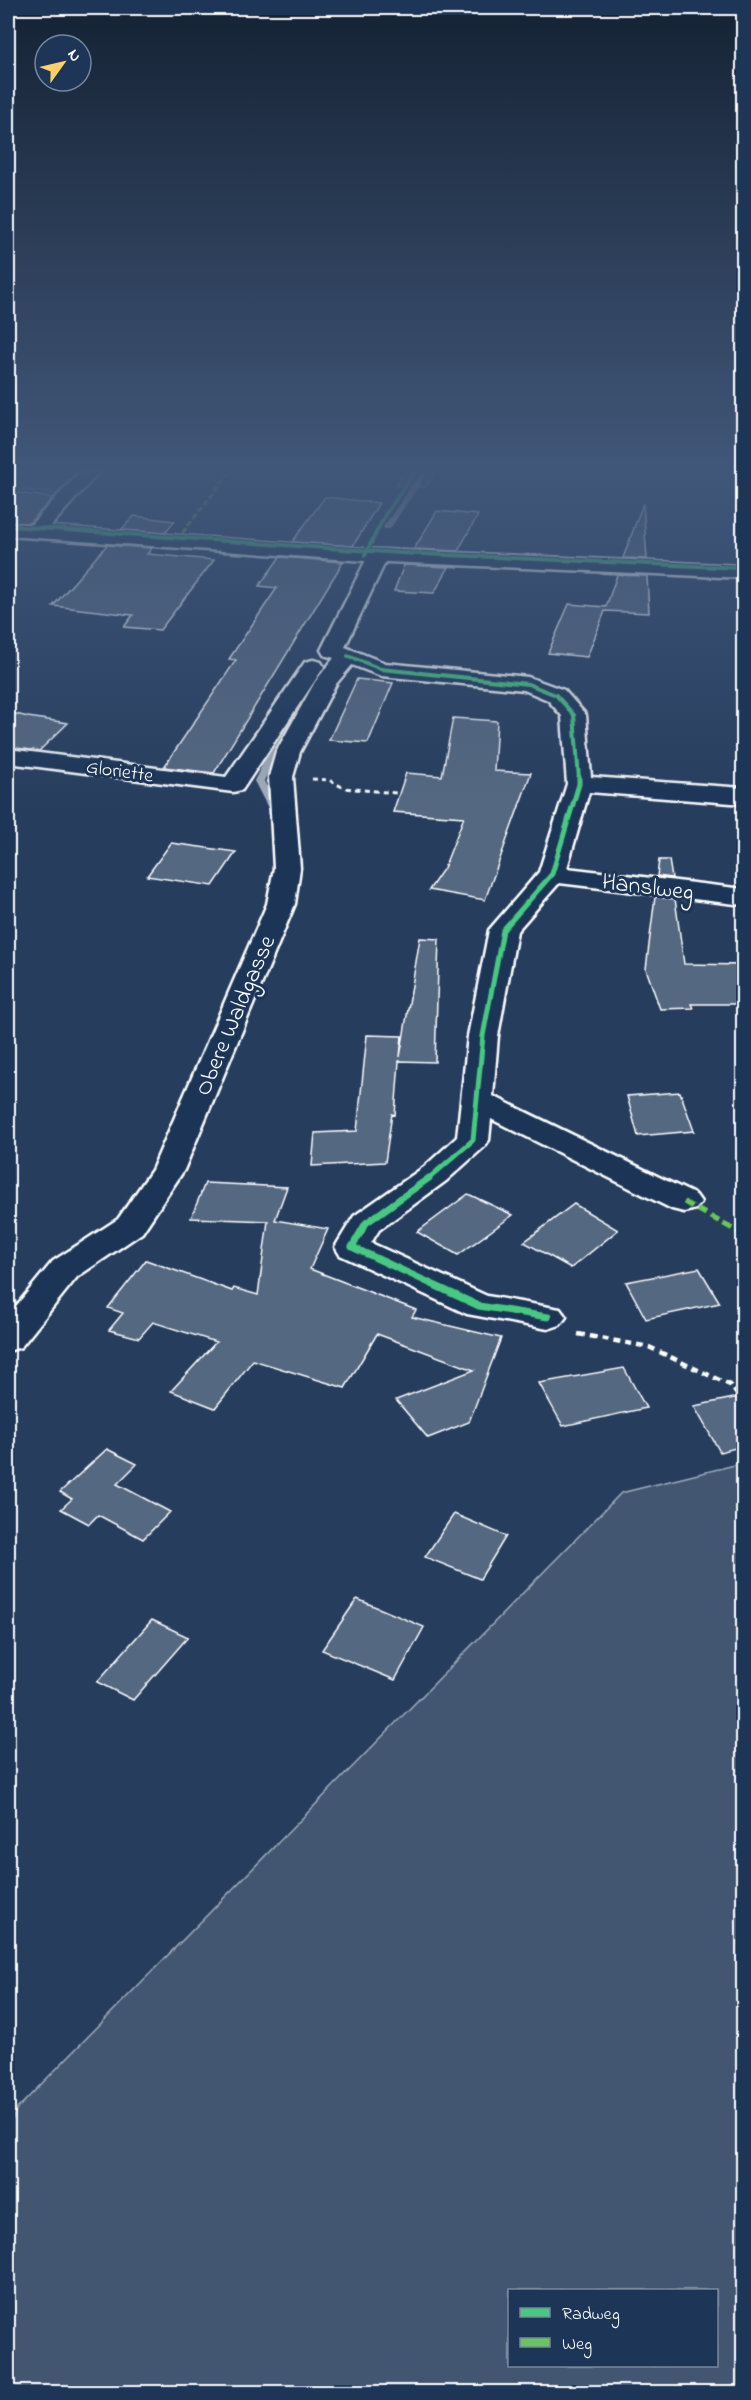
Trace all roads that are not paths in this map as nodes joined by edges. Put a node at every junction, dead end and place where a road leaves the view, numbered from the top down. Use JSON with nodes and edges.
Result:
{"nodes":[{"id":1,"x":367,"y":585,"type":"edge"},
{"id":2,"x":340,"y":653,"type":"junction"},
{"id":3,"x":8,"y":756,"type":"edge"},
{"id":4,"x":579,"y":784,"type":"junction"},
{"id":5,"x":232,"y":785,"type":"joint"},
{"id":6,"x":744,"y":796,"type":"edge"},
{"id":7,"x":552,"y":874,"type":"junction"},
{"id":8,"x":744,"y":897,"type":"edge"},
{"id":9,"x":477,"y":1100,"type":"junction"},
{"id":10,"x":684,"y":1202,"type":"dead end"},
{"id":11,"x":548,"y":1317,"type":"road end"},
{"id":12,"x":8,"y":1338,"type":"edge"}],
"edges":[{"from":1,"to":2,"type":"street","name":"Obere Waldgasse"},
{"from":2,"to":4,"type":"street"},
{"from":2,"to":5,"type":"street","name":"Obere Waldgasse"},
{"from":2,"to":12,"type":"street","name":"Obere Waldgasse"},
{"from":3,"to":5,"type":"street","name":"Gloriette"},
{"from":4,"to":6,"type":"street"},
{"from":4,"to":7,"type":"street"},
{"from":7,"to":8,"type":"street","name":"Hanslweg"},
{"from":7,"to":9,"type":"street"},
{"from":9,"to":10,"type":"street"},
{"from":9,"to":11,"type":"street"}]}
